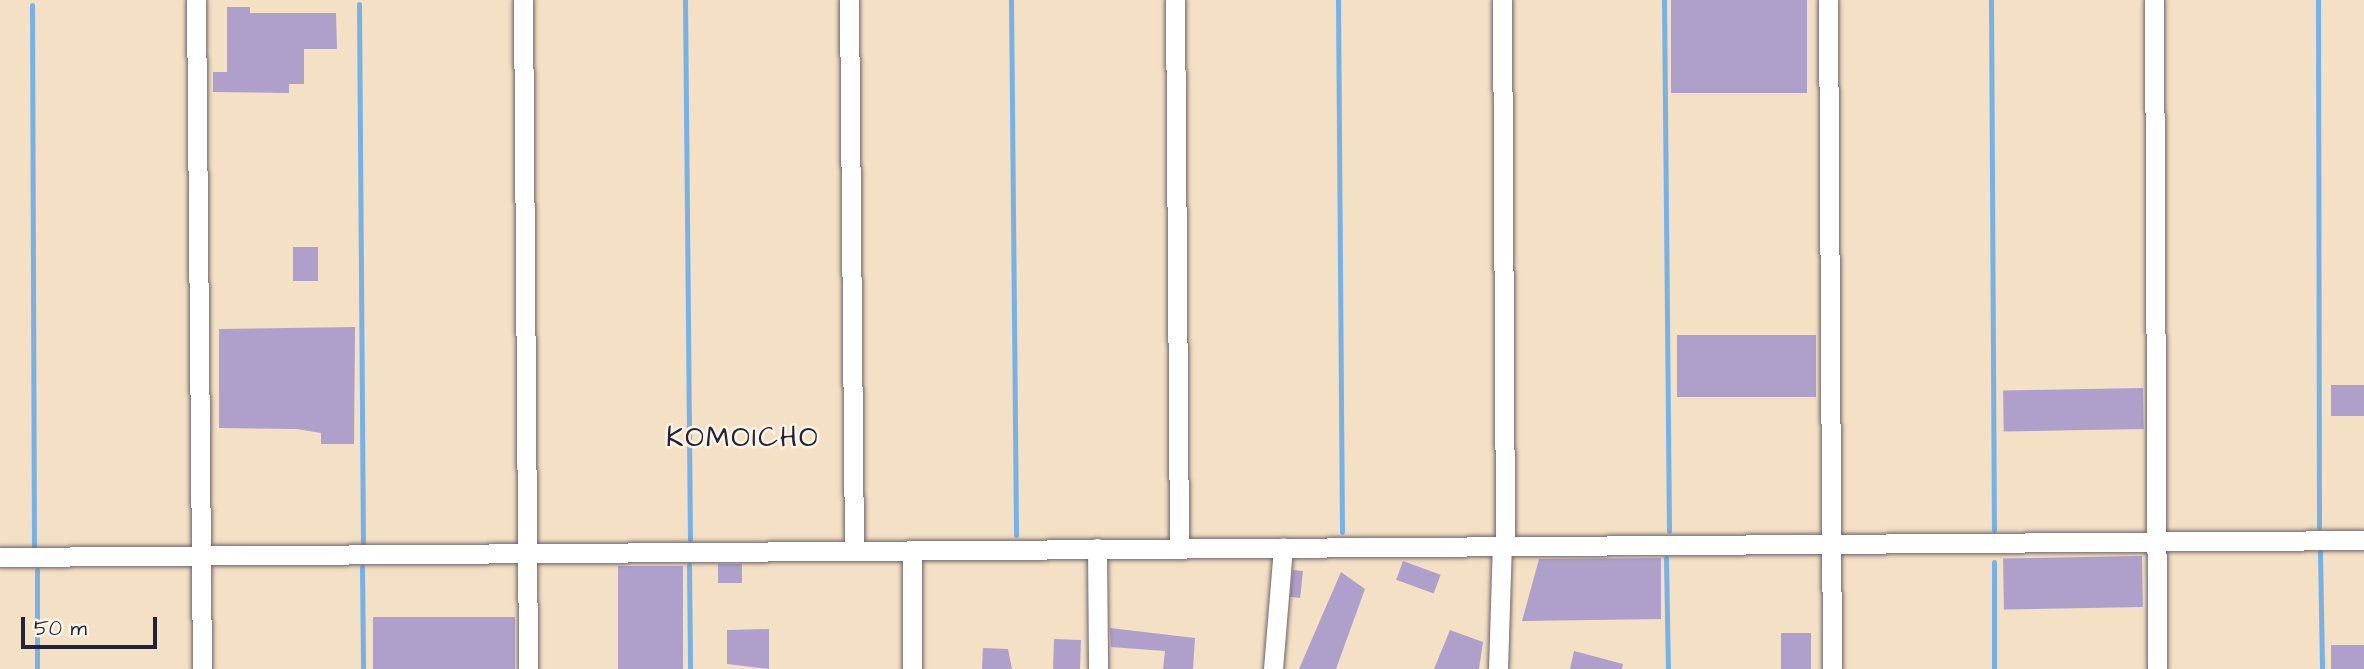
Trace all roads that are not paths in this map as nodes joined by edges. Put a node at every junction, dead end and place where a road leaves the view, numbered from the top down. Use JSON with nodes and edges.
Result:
{"nodes":[{"id":1,"x":197,"y":0,"type":"edge"},
{"id":2,"x":523,"y":0,"type":"edge"},
{"id":3,"x":849,"y":0,"type":"edge"},
{"id":4,"x":1175,"y":0,"type":"edge"},
{"id":5,"x":1502,"y":0,"type":"edge"},
{"id":6,"x":1828,"y":0,"type":"edge"},
{"id":7,"x":2154,"y":0,"type":"edge"},
{"id":8,"x":2364,"y":540,"type":"edge"},
{"id":9,"x":2156,"y":541,"type":"junction"},
{"id":10,"x":1832,"y":543,"type":"junction"},
{"id":11,"x":1504,"y":545,"type":"junction"},
{"id":12,"x":1283,"y":547,"type":"junction"},
{"id":13,"x":1097,"y":548,"type":"junction"},
{"id":14,"x":1179,"y":548,"type":"junction"},
{"id":15,"x":854,"y":550,"type":"junction"},
{"id":16,"x":912,"y":550,"type":"junction"},
{"id":17,"x":527,"y":553,"type":"junction"},
{"id":18,"x":201,"y":556,"type":"junction"},
{"id":19,"x":0,"y":557,"type":"edge"},
{"id":20,"x":202,"y":669,"type":"edge"},
{"id":21,"x":528,"y":669,"type":"edge"},
{"id":22,"x":912,"y":669,"type":"edge"},
{"id":23,"x":1098,"y":669,"type":"edge"},
{"id":24,"x":1273,"y":669,"type":"edge"},
{"id":25,"x":1499,"y":669,"type":"edge"},
{"id":26,"x":1832,"y":669,"type":"edge"},
{"id":27,"x":2157,"y":669,"type":"edge"}],
"edges":[{"from":1,"to":18,"type":"street"},
{"from":2,"to":17,"type":"street"},
{"from":3,"to":15,"type":"street"},
{"from":4,"to":14,"type":"street"},
{"from":5,"to":11,"type":"street"},
{"from":6,"to":10,"type":"street"},
{"from":7,"to":9,"type":"street"},
{"from":8,"to":9,"type":"street"},
{"from":9,"to":10,"type":"street"},
{"from":9,"to":27,"type":"street"},
{"from":10,"to":11,"type":"street"},
{"from":10,"to":26,"type":"street"},
{"from":11,"to":12,"type":"street"},
{"from":11,"to":25,"type":"street"},
{"from":12,"to":14,"type":"street"},
{"from":12,"to":24,"type":"street"},
{"from":13,"to":14,"type":"street"},
{"from":13,"to":16,"type":"street"},
{"from":13,"to":23,"type":"street"},
{"from":15,"to":16,"type":"street"},
{"from":15,"to":17,"type":"street"},
{"from":16,"to":22,"type":"street"},
{"from":17,"to":18,"type":"street"},
{"from":17,"to":21,"type":"street"},
{"from":18,"to":19,"type":"street"},
{"from":18,"to":20,"type":"street"}]}
